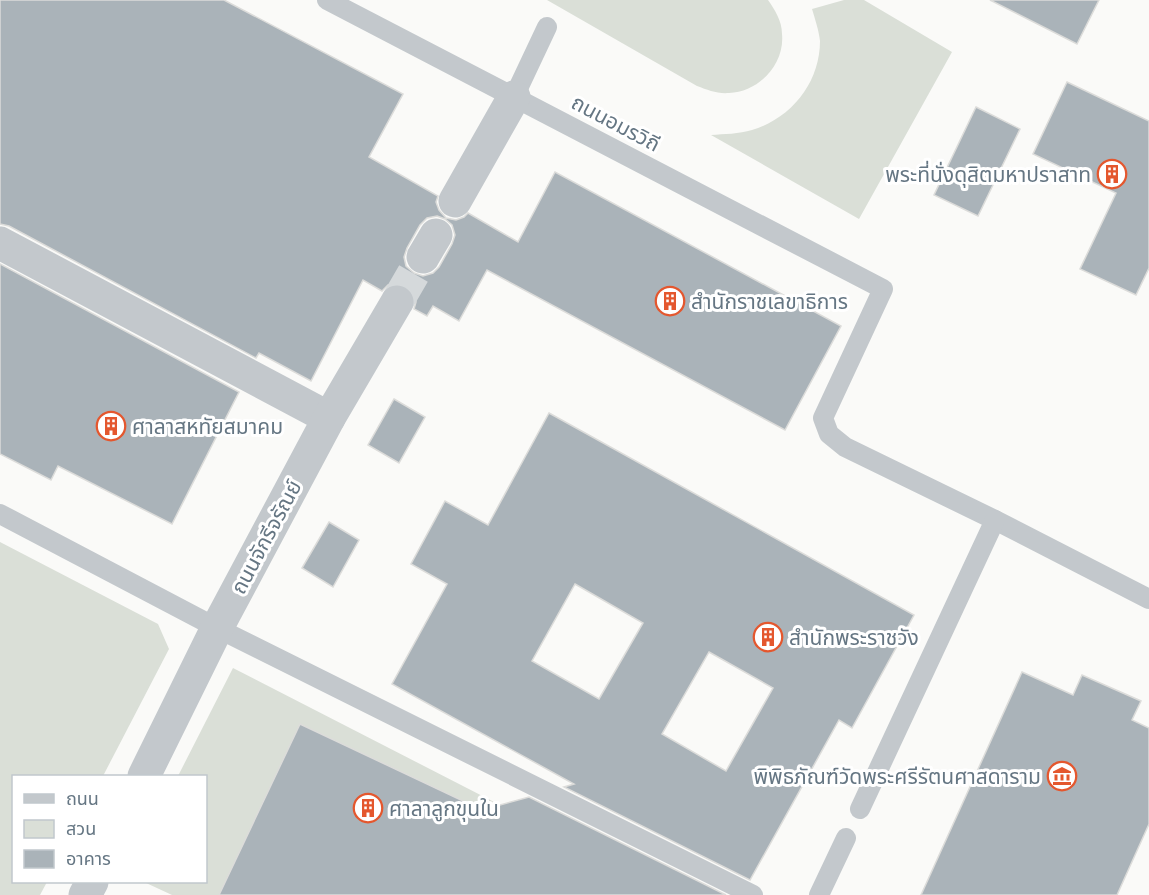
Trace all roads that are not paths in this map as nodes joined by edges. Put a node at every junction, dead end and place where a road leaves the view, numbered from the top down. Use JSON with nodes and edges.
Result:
{"nodes":[{"id":1,"x":327,"y":0,"type":"edge"},
{"id":2,"x":547,"y":27,"type":"dead end"},
{"id":3,"x":514,"y":97,"type":"junction"},
{"id":4,"x":455,"y":201,"type":"dead end"},
{"id":5,"x":0,"y":243,"type":"edge"},
{"id":6,"x":398,"y":302,"type":"tunnel mouth"},
{"id":7,"x":329,"y":418,"type":"junction"},
{"id":8,"x":0,"y":514,"type":"edge"},
{"id":9,"x":995,"y":520,"type":"junction"},
{"id":10,"x":1149,"y":599,"type":"edge"},
{"id":11,"x":217,"y":628,"type":"junction"},
{"id":12,"x":145,"y":775,"type":"edge"},
{"id":13,"x":860,"y":809,"type":"dead end"},
{"id":14,"x":846,"y":838,"type":"dead end"},
{"id":15,"x":753,"y":895,"type":"edge"},
{"id":16,"x":819,"y":895,"type":"edge"}],
"edges":[{"from":1,"to":3,"type":"lane","name":"ถนนอมรวิถี"},
{"from":2,"to":3,"type":"lane"},
{"from":3,"to":4,"type":"street"},
{"from":3,"to":9,"type":"lane","name":"ถนนอมรวิถี"},
{"from":5,"to":7,"type":"street"},
{"from":6,"to":7,"type":"street","name":"ถนนจักรีจรัณย์"},
{"from":7,"to":11,"type":"street","name":"ถนนจักรีจรัณย์"},
{"from":8,"to":11,"type":"lane"},
{"from":9,"to":10,"type":"lane"},
{"from":9,"to":13,"type":"lane"},
{"from":11,"to":12,"type":"street","name":"ถนนจักรีจรัณย์"},
{"from":11,"to":15,"type":"lane"},
{"from":14,"to":16,"type":"lane"}]}
